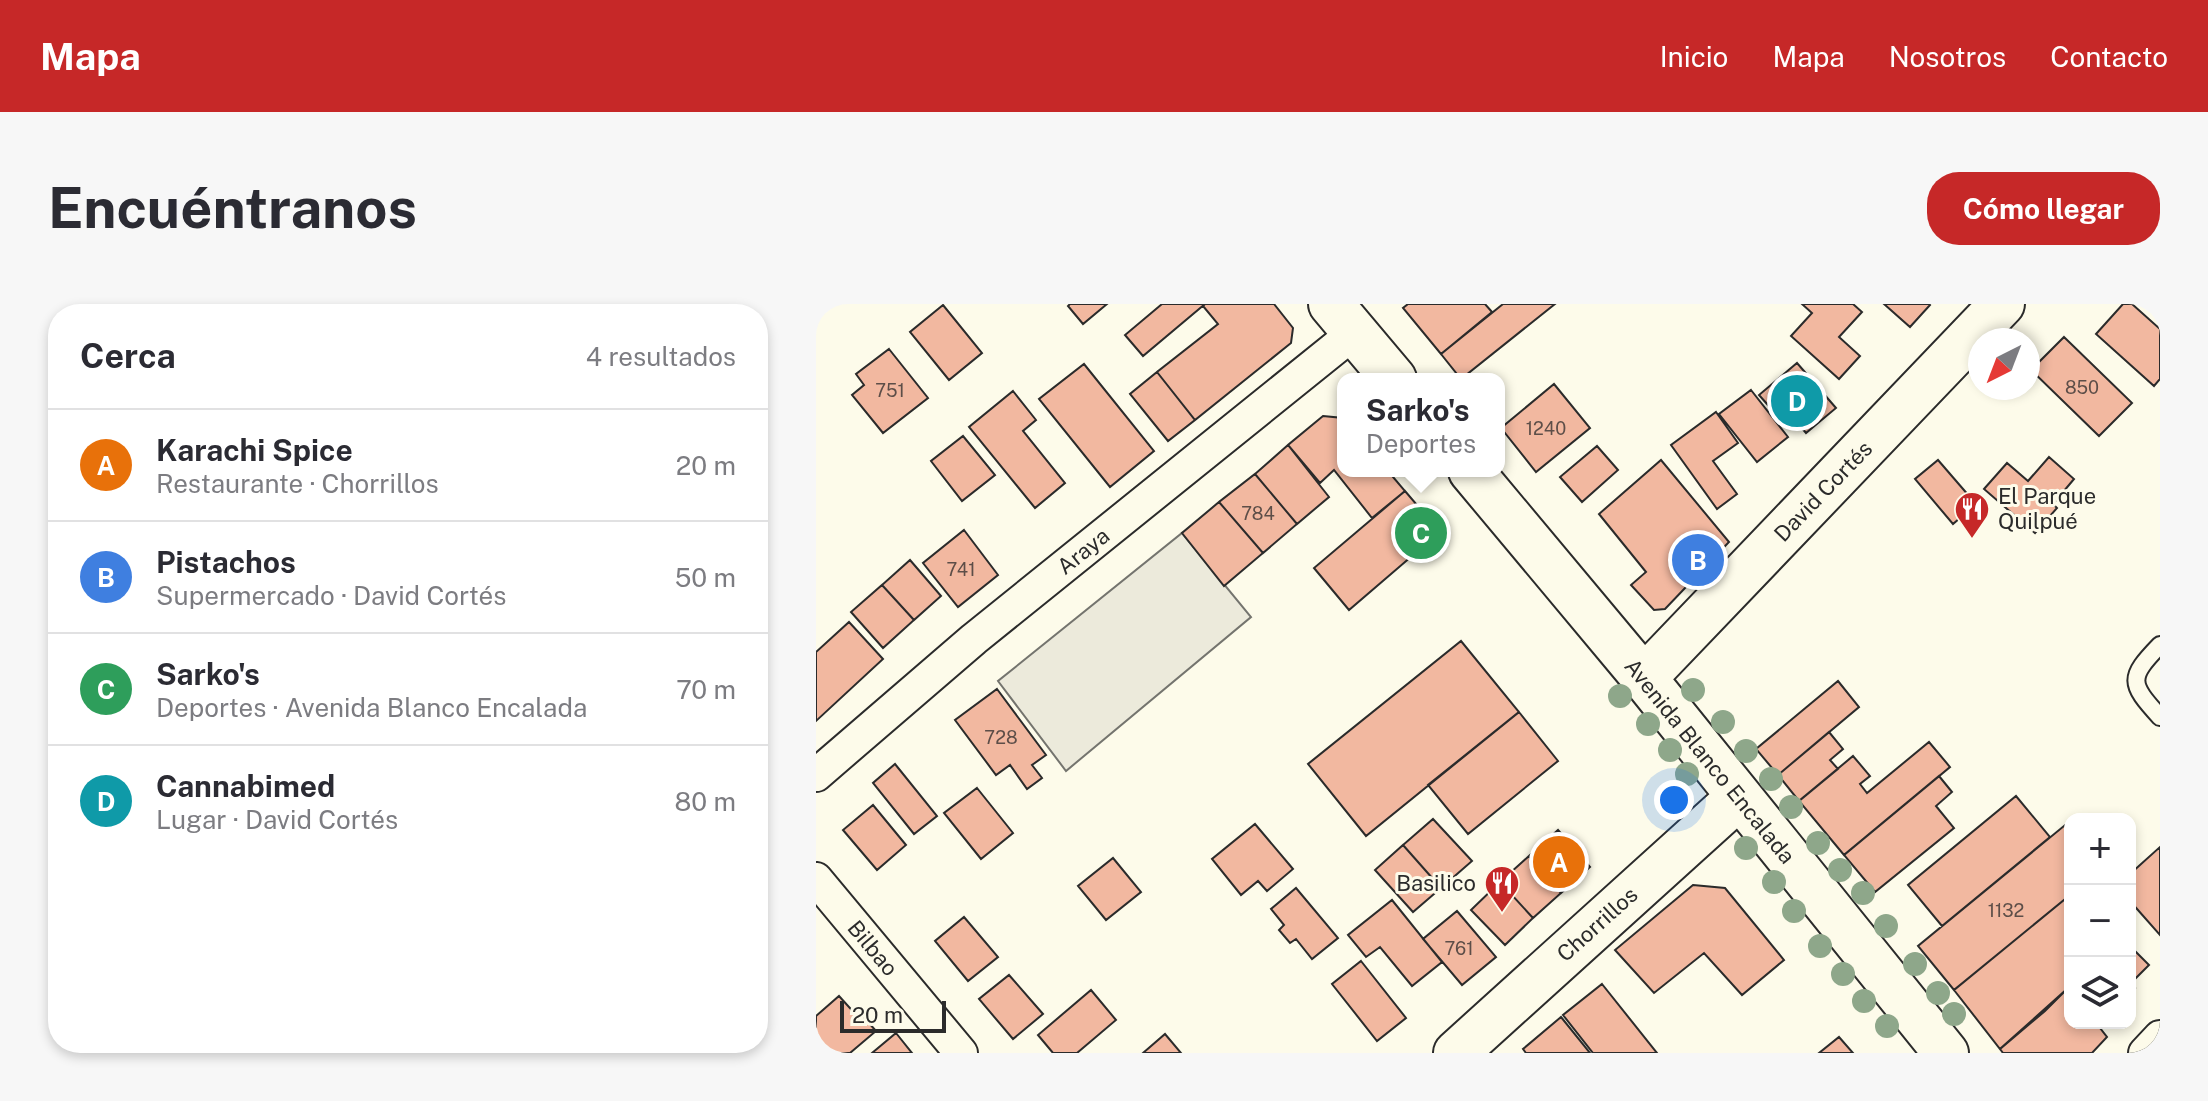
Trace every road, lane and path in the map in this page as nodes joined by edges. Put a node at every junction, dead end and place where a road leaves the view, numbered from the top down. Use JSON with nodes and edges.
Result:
{"nodes":[{"id":1,"x":2002,"y":304,"type":"edge"},
{"id":2,"x":1343,"y":318,"type":"edge"},
{"id":3,"x":1389,"y":373,"type":"edge"},
{"id":4,"x":1476,"y":477,"type":"edge"},
{"id":5,"x":2160,"y":645,"type":"edge"},
{"id":6,"x":1644,"y":678,"type":"junction"},
{"id":7,"x":2160,"y":717,"type":"edge"},
{"id":8,"x":816,"y":775,"type":"edge"},
{"id":9,"x":1739,"y":797,"type":"junction"},
{"id":10,"x":816,"y":879,"type":"edge"},
{"id":11,"x":2160,"y":1037,"type":"edge"},
{"id":12,"x":961,"y":1053,"type":"edge"},
{"id":13,"x":1456,"y":1053,"type":"edge"},
{"id":14,"x":1946,"y":1053,"type":"edge"},
{"id":15,"x":2145,"y":1053,"type":"edge"}],
"edges":[{"from":1,"to":6,"type":"street","name":"David Cortés"},
{"from":2,"to":3,"type":"street"},
{"from":2,"to":8,"type":"street","name":"Araya"},
{"from":4,"to":6,"type":"street","name":"Avenida Blanco Encalada"},
{"from":5,"to":7,"type":"lane"},
{"from":6,"to":9,"type":"street","name":"Avenida Blanco Encalada"},
{"from":9,"to":13,"type":"street","name":"Chorrillos"},
{"from":9,"to":14,"type":"street","name":"Avenida Blanco Encalada"},
{"from":10,"to":12,"type":"street","name":"Bilbao"},
{"from":11,"to":15,"type":"street"}]}
